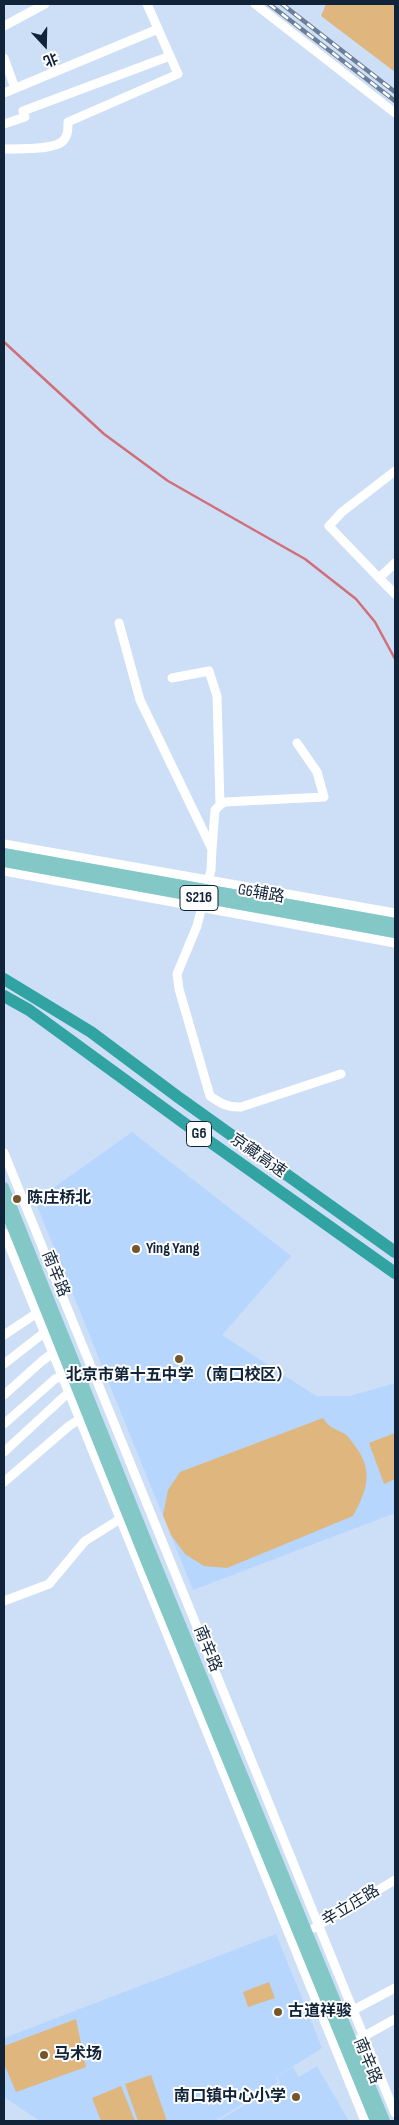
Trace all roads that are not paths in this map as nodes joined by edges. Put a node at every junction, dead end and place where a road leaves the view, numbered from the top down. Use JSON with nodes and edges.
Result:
{"nodes":[{"id":1,"x":45,"y":4,"type":"edge"},
{"id":2,"x":147,"y":4,"type":"edge"},
{"id":3,"x":255,"y":4,"type":"edge"},
{"id":4,"x":4,"y":26,"type":"edge"},
{"id":5,"x":158,"y":30,"type":"junction"},
{"id":6,"x":170,"y":56,"type":"junction"},
{"id":7,"x":4,"y":58,"type":"edge"},
{"id":8,"x":15,"y":88,"type":"junction"},
{"id":9,"x":4,"y":93,"type":"edge"},
{"id":10,"x":395,"y":113,"type":"edge"},
{"id":11,"x":4,"y":124,"type":"edge"},
{"id":12,"x":4,"y":149,"type":"edge"},
{"id":13,"x":395,"y":471,"type":"edge"},
{"id":14,"x":395,"y":563,"type":"edge"},
{"id":15,"x":379,"y":578,"type":"junction"},
{"id":16,"x":395,"y":594,"type":"edge"},
{"id":17,"x":119,"y":624,"type":"dead end"},
{"id":18,"x":172,"y":678,"type":"dead end"},
{"id":19,"x":297,"y":742,"type":"dead end"},
{"id":20,"x":220,"y":805,"type":"junction"},
{"id":21,"x":4,"y":844,"type":"edge"},
{"id":22,"x":212,"y":849,"type":"junction"},
{"id":23,"x":4,"y":852,"type":"edge"},
{"id":24,"x":4,"y":862,"type":"edge"},
{"id":25,"x":4,"y":871,"type":"edge"},
{"id":26,"x":205,"y":894,"type":"junction"},
{"id":27,"x":395,"y":913,"type":"edge"},
{"id":28,"x":395,"y":924,"type":"edge"},
{"id":29,"x":395,"y":934,"type":"edge"},
{"id":30,"x":395,"y":943,"type":"edge"},
{"id":31,"x":4,"y":979,"type":"edge"},
{"id":32,"x":4,"y":996,"type":"edge"},
{"id":33,"x":340,"y":1074,"type":"dead end"},
{"id":34,"x":4,"y":1153,"type":"edge"},
{"id":35,"x":4,"y":1187,"type":"edge"},
{"id":36,"x":4,"y":1207,"type":"edge"},
{"id":37,"x":32,"y":1223,"type":"junction"},
{"id":38,"x":9,"y":1234,"type":"edge"},
{"id":39,"x":395,"y":1252,"type":"edge"},
{"id":40,"x":395,"y":1273,"type":"edge"},
{"id":41,"x":37,"y":1312,"type":"junction"},
{"id":42,"x":45,"y":1332,"type":"junction"},
{"id":43,"x":4,"y":1335,"type":"edge"},
{"id":44,"x":54,"y":1353,"type":"junction"},
{"id":45,"x":4,"y":1364,"type":"edge"},
{"id":46,"x":62,"y":1376,"type":"junction"},
{"id":47,"x":69,"y":1392,"type":"junction"},
{"id":48,"x":4,"y":1394,"type":"edge"},
{"id":49,"x":80,"y":1419,"type":"junction"},
{"id":50,"x":4,"y":1424,"type":"edge"},
{"id":51,"x":4,"y":1452,"type":"edge"},
{"id":52,"x":4,"y":1482,"type":"edge"},
{"id":53,"x":120,"y":1520,"type":"junction"},
{"id":54,"x":4,"y":1601,"type":"edge"},
{"id":55,"x":251,"y":1760,"type":"junction"},
{"id":56,"x":231,"y":1768,"type":"junction"},
{"id":57,"x":395,"y":1880,"type":"edge"},
{"id":58,"x":318,"y":1925,"type":"junction"},
{"id":59,"x":307,"y":1932,"type":"junction"},
{"id":60,"x":395,"y":1988,"type":"edge"},
{"id":61,"x":353,"y":2010,"type":"junction"},
{"id":62,"x":342,"y":2016,"type":"junction"},
{"id":63,"x":395,"y":2019,"type":"edge"},
{"id":64,"x":364,"y":2037,"type":"junction"},
{"id":65,"x":344,"y":2045,"type":"junction"},
{"id":66,"x":395,"y":2113,"type":"edge"},
{"id":67,"x":365,"y":2121,"type":"edge"},
{"id":68,"x":375,"y":2121,"type":"edge"},
{"id":69,"x":385,"y":2121,"type":"edge"}],
"edges":[{"from":1,"to":4,"type":"street"},
{"from":2,"to":5,"type":"street"},
{"from":3,"to":10,"type":"street"},
{"from":5,"to":6,"type":"street"},
{"from":5,"to":8,"type":"street"},
{"from":6,"to":11,"type":"street"},
{"from":6,"to":12,"type":"street"},
{"from":7,"to":8,"type":"street"},
{"from":8,"to":9,"type":"street"},
{"from":13,"to":15,"type":"street"},
{"from":14,"to":15,"type":"street"},
{"from":15,"to":16,"type":"street"},
{"from":17,"to":22,"type":"street"},
{"from":18,"to":20,"type":"street"},
{"from":19,"to":20,"type":"street"},
{"from":20,"to":22,"type":"street"},
{"from":21,"to":26,"type":"street","name":"G6辅路","number":"S216"},
{"from":22,"to":26,"type":"street"},
{"from":23,"to":26,"type":"main road","name":"G6辅路","number":"S216"},
{"from":24,"to":26,"type":"main road","name":"G6辅路","number":"S216"},
{"from":25,"to":26,"type":"street","name":"G6辅路","number":"S216"},
{"from":26,"to":27,"type":"street","name":"G6辅路","number":"S216"},
{"from":26,"to":28,"type":"main road","name":"G6辅路","number":"S216"},
{"from":26,"to":29,"type":"main road","name":"G6辅路","number":"S216"},
{"from":26,"to":30,"type":"street","name":"G6辅路","number":"S216"},
{"from":26,"to":33,"type":"street"},
{"from":31,"to":39,"type":"highway","name":"京藏高速","number":"G6"},
{"from":32,"to":40,"type":"highway","name":"京藏高速","number":"G6"},
{"from":34,"to":37,"type":"street"},
{"from":35,"to":38,"type":"main road","name":"南辛路"},
{"from":36,"to":38,"type":"main road","name":"南辛路"},
{"from":37,"to":38,"type":"street"},
{"from":37,"to":55,"type":"street"},
{"from":38,"to":41,"type":"street"},
{"from":38,"to":56,"type":"main road","name":"南辛路"},
{"from":41,"to":42,"type":"street"},
{"from":41,"to":43,"type":"street"},
{"from":42,"to":44,"type":"street"},
{"from":42,"to":45,"type":"street"},
{"from":44,"to":46,"type":"street"},
{"from":44,"to":48,"type":"street"},
{"from":46,"to":47,"type":"street"},
{"from":46,"to":50,"type":"street"},
{"from":47,"to":49,"type":"street"},
{"from":47,"to":51,"type":"street"},
{"from":49,"to":52,"type":"street"},
{"from":49,"to":53,"type":"street"},
{"from":53,"to":54,"type":"street"},
{"from":53,"to":56,"type":"street"},
{"from":55,"to":56,"type":"street"},
{"from":55,"to":58,"type":"street"},
{"from":56,"to":59,"type":"main road","name":"南辛路"},
{"from":56,"to":65,"type":"main road","name":"南辛路"},
{"from":57,"to":58,"type":"street","name":"辛立庄路"},
{"from":58,"to":59,"type":"street","name":"辛立庄路"},
{"from":58,"to":61,"type":"street"},
{"from":59,"to":62,"type":"main road","name":"南辛路"},
{"from":60,"to":61,"type":"street"},
{"from":61,"to":62,"type":"street"},
{"from":61,"to":64,"type":"street"},
{"from":62,"to":65,"type":"main road","name":"南辛路"},
{"from":63,"to":64,"type":"street"},
{"from":64,"to":65,"type":"street"},
{"from":64,"to":66,"type":"street"},
{"from":65,"to":67,"type":"street"},
{"from":65,"to":68,"type":"main road","name":"南辛路"},
{"from":65,"to":69,"type":"main road","name":"南辛路"}]}
